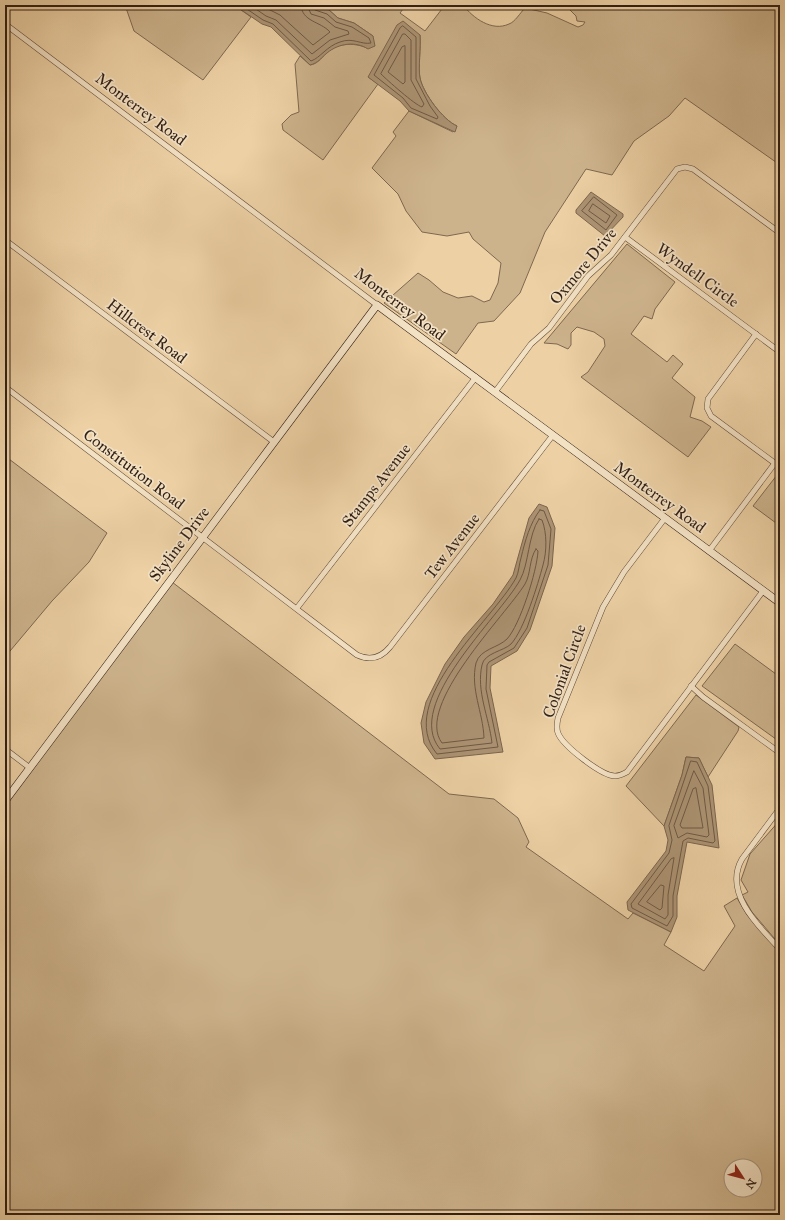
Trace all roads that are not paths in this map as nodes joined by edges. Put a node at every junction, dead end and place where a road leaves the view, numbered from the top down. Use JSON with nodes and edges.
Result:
{"nodes":[{"id":1,"x":5,"y":24,"type":"edge"},
{"id":2,"x":780,"y":233,"type":"edge"},
{"id":3,"x":625,"y":237,"type":"junction"},
{"id":4,"x":5,"y":240,"type":"edge"},
{"id":5,"x":378,"y":305,"type":"junction"},
{"id":6,"x":756,"y":334,"type":"junction"},
{"id":7,"x":780,"y":352,"type":"edge"},
{"id":8,"x":476,"y":378,"type":"junction"},
{"id":9,"x":5,"y":387,"type":"edge"},
{"id":10,"x":495,"y":392,"type":"junction"},
{"id":11,"x":553,"y":435,"type":"junction"},
{"id":12,"x":274,"y":442,"type":"junction"},
{"id":13,"x":775,"y":463,"type":"junction"},
{"id":14,"x":780,"y":467,"type":"edge"},
{"id":15,"x":665,"y":518,"type":"junction"},
{"id":16,"x":202,"y":536,"type":"junction"},
{"id":17,"x":710,"y":551,"type":"junction"},
{"id":18,"x":763,"y":591,"type":"junction"},
{"id":19,"x":780,"y":603,"type":"edge"},
{"id":20,"x":297,"y":608,"type":"junction"},
{"id":21,"x":363,"y":657,"type":"joint"},
{"id":22,"x":691,"y":686,"type":"junction"},
{"id":23,"x":5,"y":749,"type":"edge"},
{"id":24,"x":780,"y":753,"type":"edge"},
{"id":25,"x":30,"y":768,"type":"junction"},
{"id":26,"x":5,"y":801,"type":"edge"},
{"id":27,"x":780,"y":808,"type":"edge"},
{"id":28,"x":780,"y":949,"type":"edge"}],
"edges":[{"from":1,"to":5,"type":"street","name":"Monterrey Road"},
{"from":2,"to":3,"type":"street","name":"Oxmore Drive"},
{"from":3,"to":6,"type":"street","name":"Wyndell Circle"},
{"from":3,"to":10,"type":"street","name":"Oxmore Drive"},
{"from":4,"to":12,"type":"street","name":"Hillcrest Road"},
{"from":5,"to":8,"type":"street","name":"Monterrey Road"},
{"from":5,"to":12,"type":"street","name":"Skyline Drive"},
{"from":6,"to":7,"type":"street","name":"Wyndell Circle"},
{"from":6,"to":13,"type":"street"},
{"from":8,"to":10,"type":"street","name":"Monterrey Road"},
{"from":8,"to":20,"type":"street","name":"Stamps Avenue"},
{"from":9,"to":16,"type":"street","name":"Constitution Road"},
{"from":10,"to":11,"type":"street","name":"Monterrey Road"},
{"from":11,"to":15,"type":"street","name":"Monterrey Road"},
{"from":11,"to":21,"type":"street","name":"Tew Avenue"},
{"from":12,"to":16,"type":"street","name":"Skyline Drive"},
{"from":13,"to":14,"type":"street"},
{"from":13,"to":17,"type":"street"},
{"from":15,"to":17,"type":"street","name":"Monterrey Road"},
{"from":15,"to":22,"type":"street","name":"Colonial Circle"},
{"from":16,"to":20,"type":"street","name":"Constitution Road"},
{"from":16,"to":25,"type":"street","name":"Skyline Drive"},
{"from":17,"to":18,"type":"street","name":"Monterrey Road"},
{"from":18,"to":19,"type":"street","name":"Monterrey Road"},
{"from":18,"to":22,"type":"street","name":"Colonial Circle"},
{"from":20,"to":21,"type":"street","name":"Constitution Road"},
{"from":22,"to":24,"type":"street"},
{"from":23,"to":25,"type":"street"},
{"from":25,"to":26,"type":"street","name":"Skyline Drive"},
{"from":27,"to":28,"type":"street"}]}
